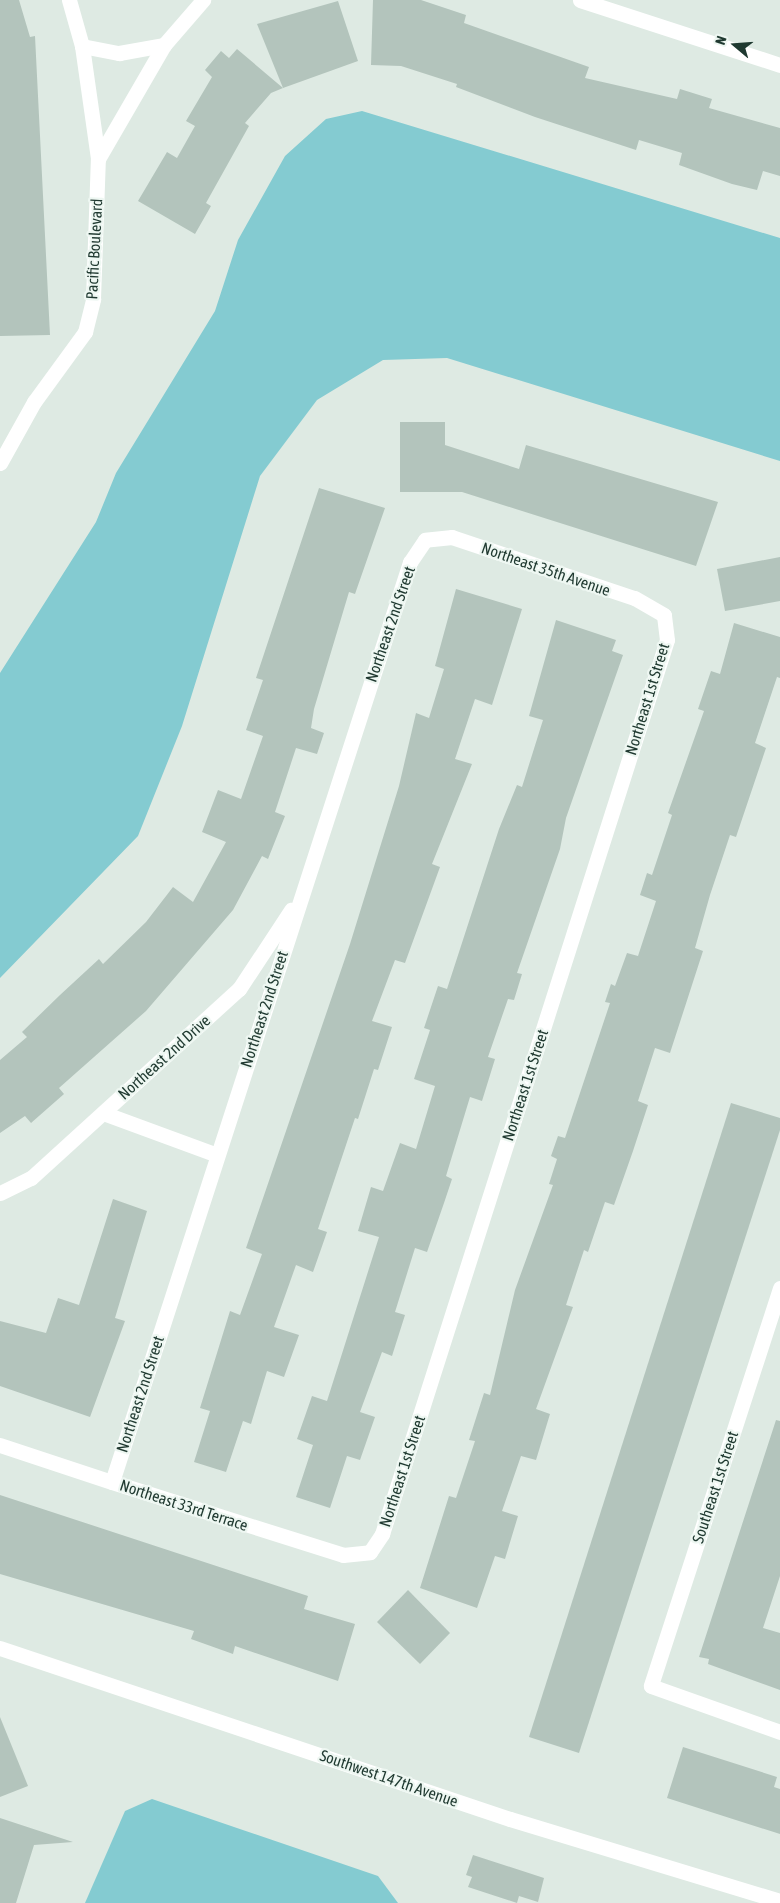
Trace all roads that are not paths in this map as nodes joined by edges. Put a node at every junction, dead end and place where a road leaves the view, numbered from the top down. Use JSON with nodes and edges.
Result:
{"nodes":[{"id":1,"x":69,"y":0,"type":"edge"},
{"id":2,"x":203,"y":0,"type":"edge"},
{"id":3,"x":580,"y":0,"type":"edge"},
{"id":4,"x":164,"y":45,"type":"junction"},
{"id":5,"x":82,"y":46,"type":"junction"},
{"id":6,"x":780,"y":65,"type":"edge"},
{"id":7,"x":98,"y":159,"type":"junction"},
{"id":8,"x":0,"y":463,"type":"edge"},
{"id":9,"x":425,"y":540,"type":"joint"},
{"id":10,"x":664,"y":615,"type":"joint"},
{"id":11,"x":301,"y":894,"type":"junction"},
{"id":12,"x":103,"y":1113,"type":"junction"},
{"id":13,"x":217,"y":1155,"type":"junction"},
{"id":14,"x":0,"y":1193,"type":"edge"},
{"id":15,"x":780,"y":1288,"type":"edge"},
{"id":16,"x":0,"y":1445,"type":"edge"},
{"id":17,"x":112,"y":1482,"type":"junction"},
{"id":18,"x":370,"y":1552,"type":"joint"},
{"id":19,"x":0,"y":1648,"type":"edge"},
{"id":20,"x":780,"y":1732,"type":"edge"},
{"id":21,"x":780,"y":1901,"type":"edge"}],
"edges":[{"from":1,"to":5,"type":"street","name":"Pacific Boulevard"},
{"from":2,"to":4,"type":"street"},
{"from":3,"to":6,"type":"street"},
{"from":4,"to":5,"type":"street"},
{"from":4,"to":7,"type":"street"},
{"from":5,"to":7,"type":"street","name":"Pacific Boulevard"},
{"from":7,"to":8,"type":"street","name":"Pacific Boulevard"},
{"from":9,"to":10,"type":"street","name":"Northeast 35th Avenue"},
{"from":9,"to":11,"type":"street","name":"Northeast 2nd Street"},
{"from":10,"to":18,"type":"street","name":"Northeast 1st Street"},
{"from":11,"to":12,"type":"street","name":"Northeast 2nd Drive"},
{"from":11,"to":13,"type":"street","name":"Northeast 2nd Street"},
{"from":12,"to":13,"type":"street"},
{"from":12,"to":14,"type":"street","name":"Northeast 2nd Drive"},
{"from":13,"to":17,"type":"street","name":"Northeast 2nd Street"},
{"from":15,"to":20,"type":"street","name":"Southeast 1st Street"},
{"from":16,"to":17,"type":"street","name":"Northeast 33rd Terrace"},
{"from":17,"to":18,"type":"street","name":"Northeast 33rd Terrace"},
{"from":19,"to":21,"type":"street","name":"Southwest 147th Avenue"}]}
